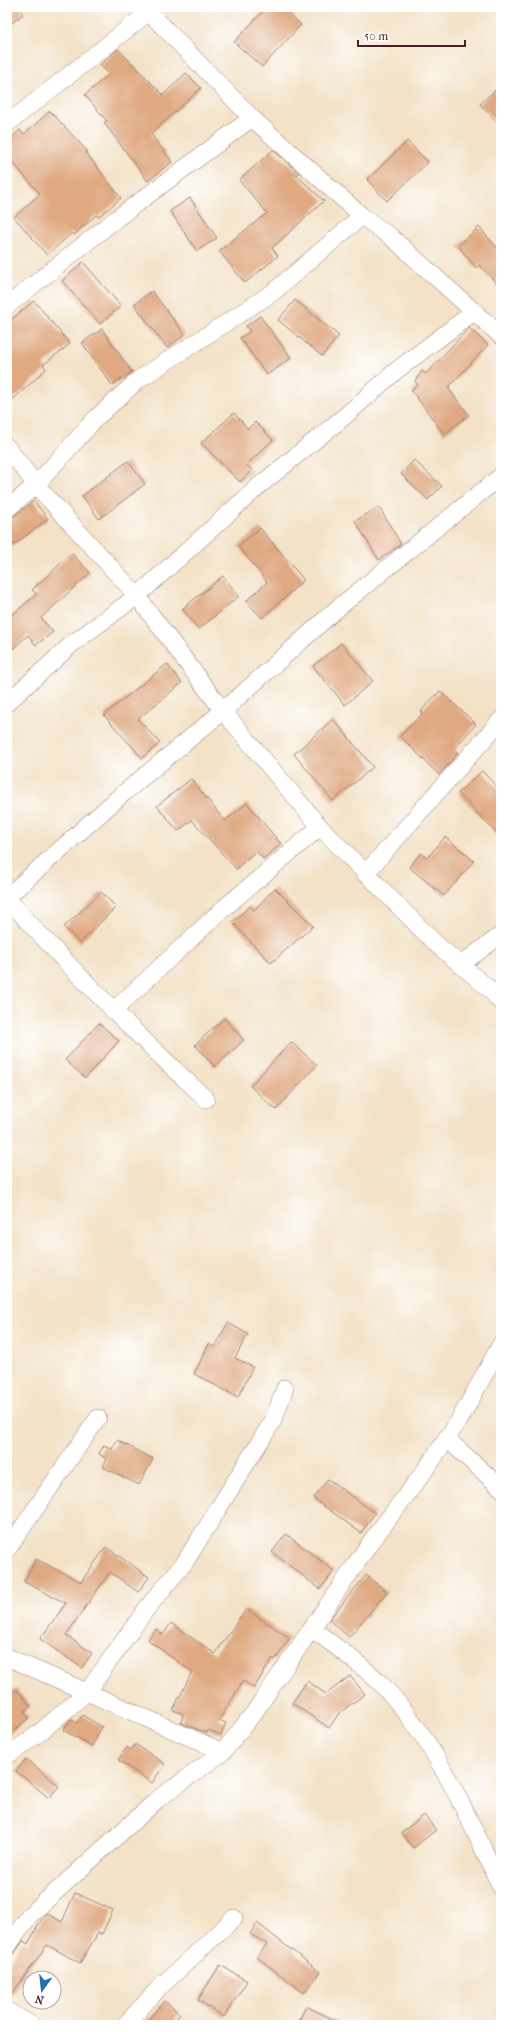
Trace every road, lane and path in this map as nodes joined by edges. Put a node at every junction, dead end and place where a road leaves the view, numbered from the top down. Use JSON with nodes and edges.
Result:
{"nodes":[{"id":1,"x":146,"y":10,"type":"edge"},
{"id":2,"x":252,"y":118,"type":"junction"},
{"id":3,"x":7,"y":124,"type":"edge"},
{"id":4,"x":362,"y":216,"type":"junction"},
{"id":5,"x":7,"y":306,"type":"edge"},
{"id":6,"x":475,"y":311,"type":"junction"},
{"id":7,"x":501,"y":336,"type":"edge"},
{"id":8,"x":7,"y":447,"type":"edge"},
{"id":9,"x":501,"y":476,"type":"edge"},
{"id":10,"x":36,"y":485,"type":"junction"},
{"id":11,"x":7,"y":509,"type":"edge"},
{"id":12,"x":137,"y":596,"type":"junction"},
{"id":13,"x":7,"y":703,"type":"edge"},
{"id":14,"x":223,"y":711,"type":"junction"},
{"id":15,"x":501,"y":720,"type":"edge"},
{"id":16,"x":320,"y":827,"type":"junction"},
{"id":17,"x":365,"y":874,"type":"junction"},
{"id":18,"x":7,"y":897,"type":"edge"},
{"id":19,"x":501,"y":935,"type":"edge"},
{"id":20,"x":460,"y":965,"type":"junction"},
{"id":21,"x":501,"y":1002,"type":"edge"},
{"id":22,"x":113,"y":1011,"type":"junction"},
{"id":23,"x":206,"y":1099,"type":"dead end"},
{"id":24,"x":501,"y":1344,"type":"edge"},
{"id":25,"x":285,"y":1388,"type":"dead end"},
{"id":26,"x":98,"y":1418,"type":"dead end"},
{"id":27,"x":446,"y":1438,"type":"junction"},
{"id":28,"x":501,"y":1488,"type":"edge"},
{"id":29,"x":7,"y":1550,"type":"edge"},
{"id":30,"x":311,"y":1628,"type":"junction"},
{"id":31,"x":7,"y":1657,"type":"edge"},
{"id":32,"x":87,"y":1692,"type":"junction"},
{"id":33,"x":223,"y":1752,"type":"junction"},
{"id":34,"x":7,"y":1756,"type":"edge"},
{"id":35,"x":501,"y":1887,"type":"edge"},
{"id":36,"x":234,"y":1918,"type":"dead end"},
{"id":37,"x":7,"y":1947,"type":"edge"},
{"id":38,"x":7,"y":2011,"type":"edge"},
{"id":39,"x":32,"y":2025,"type":"edge"},
{"id":40,"x":125,"y":2025,"type":"edge"}],
"edges":[{"from":1,"to":2,"type":"street"},
{"from":1,"to":3,"type":"street"},
{"from":2,"to":4,"type":"street"},
{"from":2,"to":5,"type":"street"},
{"from":4,"to":6,"type":"street"},
{"from":4,"to":10,"type":"street"},
{"from":6,"to":7,"type":"street"},
{"from":6,"to":12,"type":"street"},
{"from":8,"to":10,"type":"street"},
{"from":9,"to":14,"type":"street"},
{"from":10,"to":11,"type":"street"},
{"from":10,"to":12,"type":"street"},
{"from":12,"to":13,"type":"street"},
{"from":12,"to":14,"type":"street"},
{"from":14,"to":16,"type":"street"},
{"from":14,"to":18,"type":"street"},
{"from":15,"to":17,"type":"street"},
{"from":16,"to":17,"type":"street"},
{"from":16,"to":22,"type":"street"},
{"from":17,"to":20,"type":"street"},
{"from":18,"to":22,"type":"street"},
{"from":19,"to":20,"type":"street"},
{"from":20,"to":21,"type":"street"},
{"from":22,"to":23,"type":"street"},
{"from":24,"to":27,"type":"street"},
{"from":25,"to":32,"type":"street"},
{"from":26,"to":29,"type":"street"},
{"from":27,"to":28,"type":"street"},
{"from":27,"to":30,"type":"street"},
{"from":30,"to":33,"type":"street"},
{"from":30,"to":35,"type":"street"},
{"from":31,"to":32,"type":"street"},
{"from":32,"to":33,"type":"street"},
{"from":32,"to":34,"type":"street"},
{"from":33,"to":37,"type":"street"},
{"from":36,"to":40,"type":"street"},
{"from":38,"to":39,"type":"street"}]}
